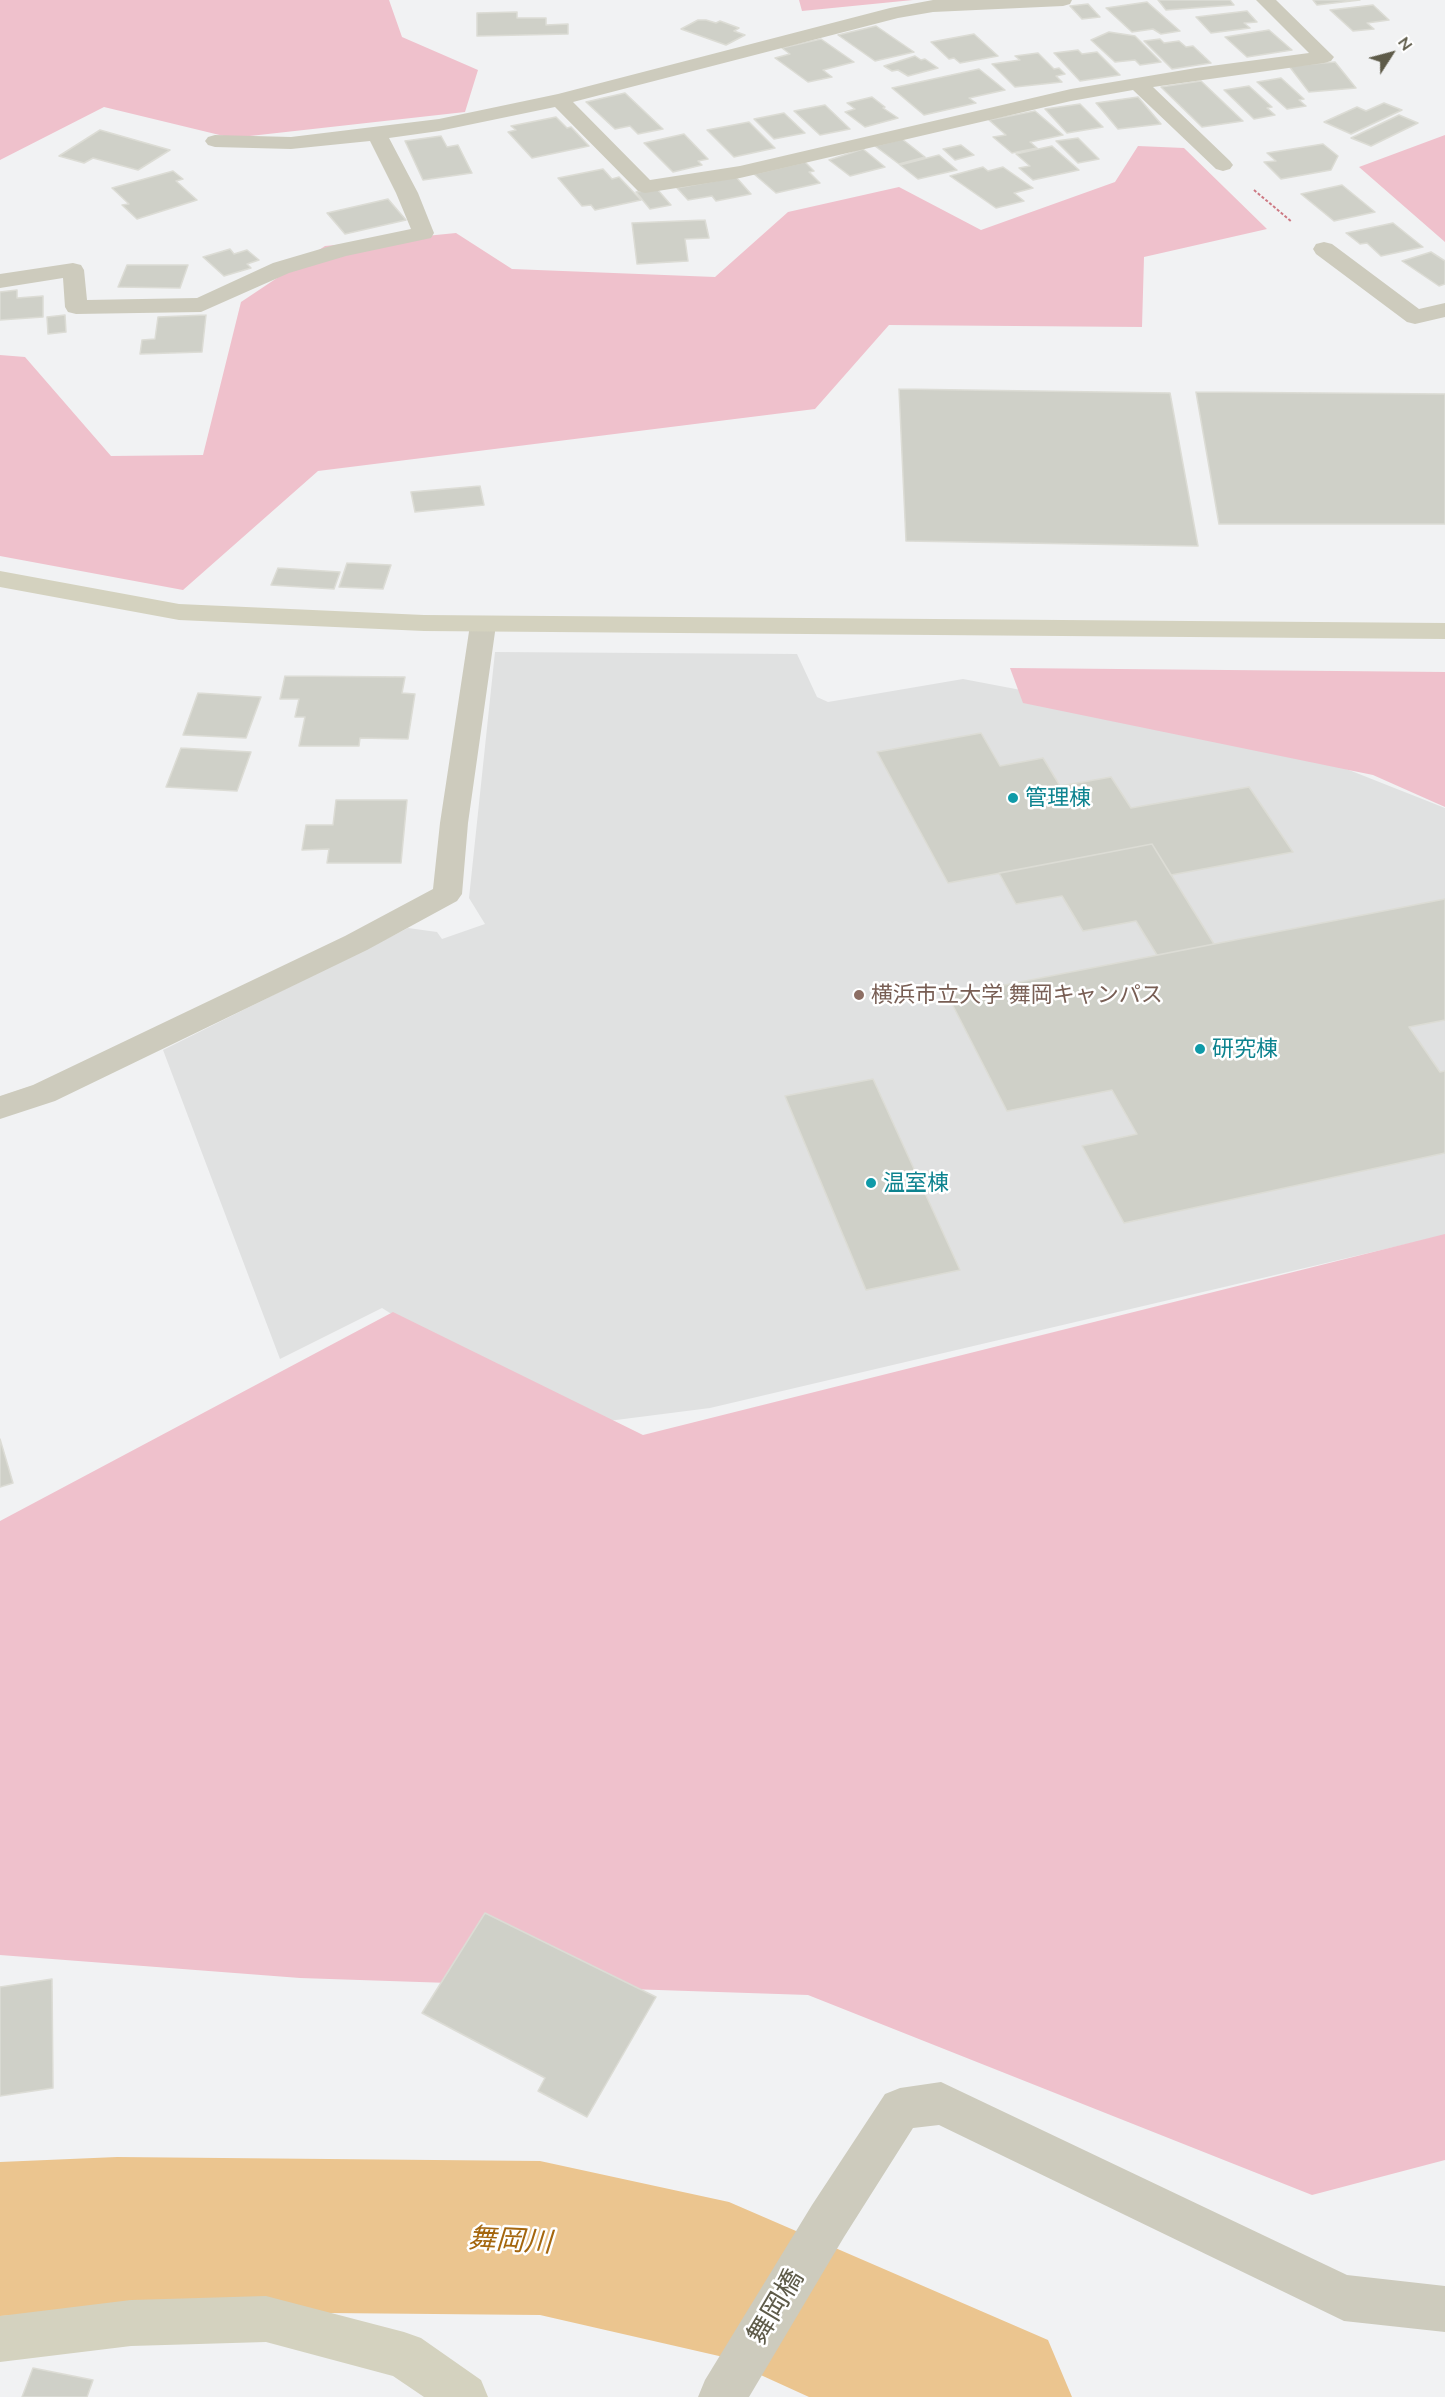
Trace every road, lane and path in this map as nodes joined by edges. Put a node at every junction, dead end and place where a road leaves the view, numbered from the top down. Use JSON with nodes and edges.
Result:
{"nodes":[{"id":1,"x":1063,"y":0,"type":"edge"},
{"id":2,"x":1265,"y":0,"type":"edge"},
{"id":3,"x":1138,"y":84,"type":"junction"},
{"id":4,"x":559,"y":100,"type":"junction"},
{"id":5,"x":377,"y":134,"type":"junction"},
{"id":6,"x":215,"y":141,"type":"dead end"},
{"id":7,"x":1223,"y":165,"type":"joint"},
{"id":8,"x":1324,"y":249,"type":"joint"},
{"id":9,"x":0,"y":281,"type":"edge"},
{"id":10,"x":1445,"y":310,"type":"edge"},
{"id":11,"x":0,"y":579,"type":"edge"},
{"id":12,"x":483,"y":625,"type":"junction"},
{"id":13,"x":1445,"y":631,"type":"edge"},
{"id":14,"x":0,"y":1107,"type":"edge"},
{"id":15,"x":1445,"y":2309,"type":"edge"},
{"id":16,"x":0,"y":2339,"type":"edge"},
{"id":17,"x":723,"y":2395,"type":"edge"},
{"id":18,"x":464,"y":2397,"type":"edge"}],
"edges":[{"from":1,"to":4,"type":"street"},
{"from":2,"to":3,"type":"street"},
{"from":3,"to":4,"type":"street"},
{"from":3,"to":7,"type":"street"},
{"from":4,"to":5,"type":"street"},
{"from":5,"to":6,"type":"street"},
{"from":5,"to":9,"type":"street"},
{"from":7,"to":8,"type":"path"},
{"from":8,"to":10,"type":"street"},
{"from":11,"to":12,"type":"street"},
{"from":12,"to":13,"type":"street"},
{"from":12,"to":14,"type":"street"},
{"from":15,"to":17,"type":"street","name":"舞岡橋"},
{"from":16,"to":18,"type":"street"}]}
